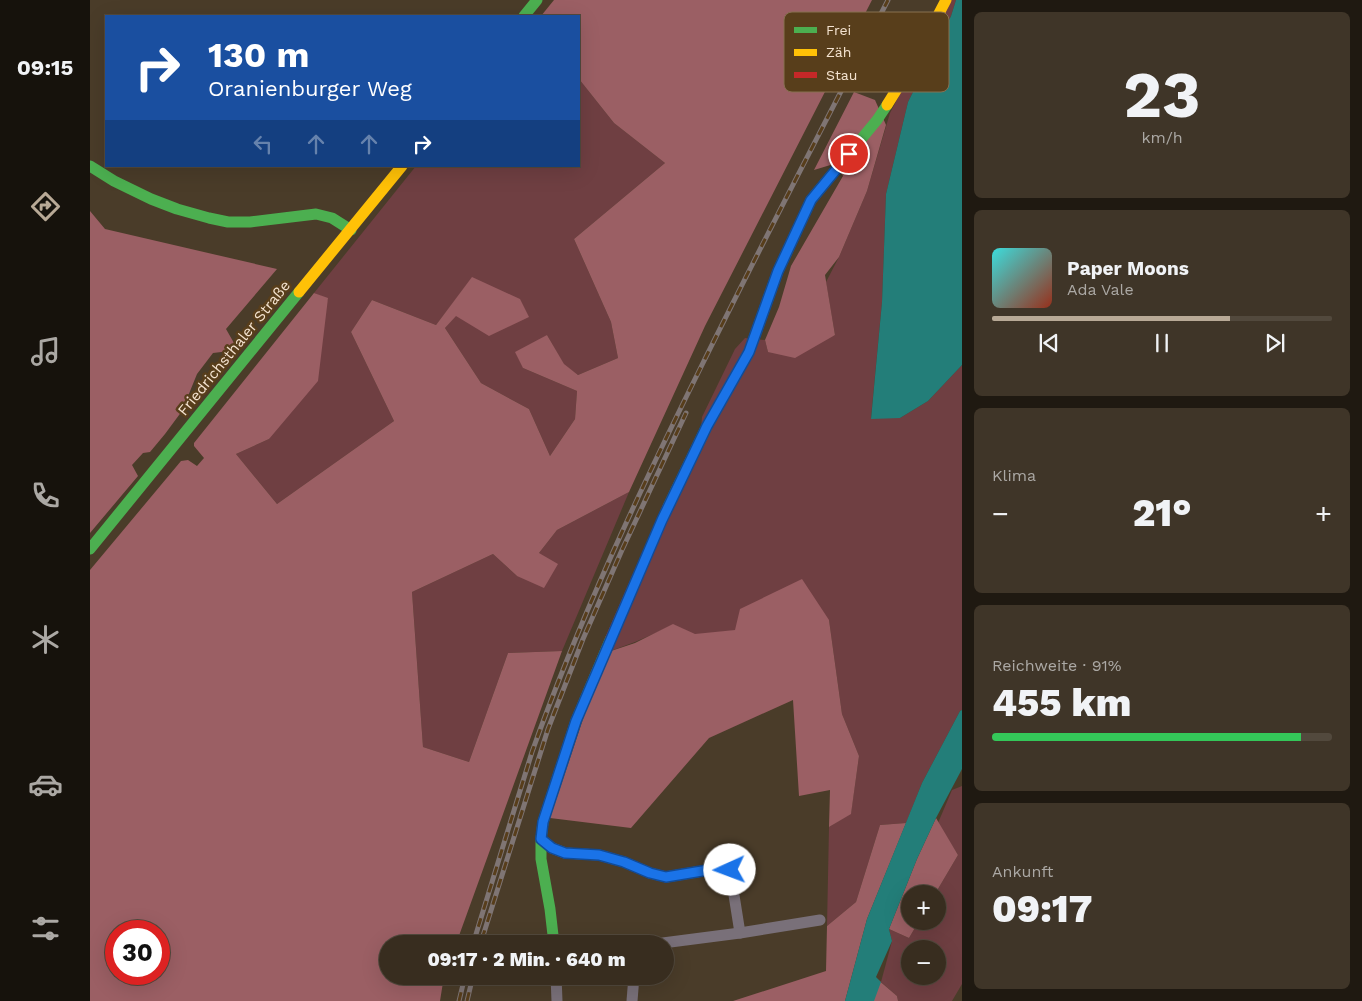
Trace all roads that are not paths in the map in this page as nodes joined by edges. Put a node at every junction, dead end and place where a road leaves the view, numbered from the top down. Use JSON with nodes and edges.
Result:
{"nodes":[{"id":1,"x":537,"y":0,"type":"edge"},
{"id":2,"x":946,"y":0,"type":"edge"},
{"id":3,"x":940,"y":12,"type":"edge"},
{"id":4,"x":525,"y":15,"type":"edge"},
{"id":5,"x":895,"y":92,"type":"edge"},
{"id":6,"x":90,"y":166,"type":"edge"},
{"id":7,"x":401,"y":167,"type":"edge"},
{"id":8,"x":350,"y":230,"type":"junction"},
{"id":9,"x":90,"y":549,"type":"edge"},
{"id":10,"x":541,"y":839,"type":"junction"},
{"id":11,"x":820,"y":920,"type":"dead end"},
{"id":12,"x":740,"y":933,"type":"junction"},
{"id":13,"x":553,"y":935,"type":"edge"},
{"id":14,"x":674,"y":942,"type":"edge"},
{"id":15,"x":556,"y":985,"type":"edge"},
{"id":16,"x":633,"y":985,"type":"edge"},
{"id":17,"x":557,"y":1001,"type":"edge"},
{"id":18,"x":632,"y":1001,"type":"edge"}],
"edges":[{"from":1,"to":4,"type":"street"},
{"from":2,"to":3,"type":"street"},
{"from":5,"to":10,"type":"street"},
{"from":6,"to":8,"type":"street"},
{"from":7,"to":8,"type":"street","name":"Friedrichsthaler Straße"},
{"from":8,"to":9,"type":"street","name":"Friedrichsthaler Straße"},
{"from":10,"to":12,"type":"street"},
{"from":10,"to":13,"type":"street"},
{"from":11,"to":12,"type":"street"},
{"from":12,"to":14,"type":"street"},
{"from":15,"to":17,"type":"street"},
{"from":16,"to":18,"type":"street"}]}
